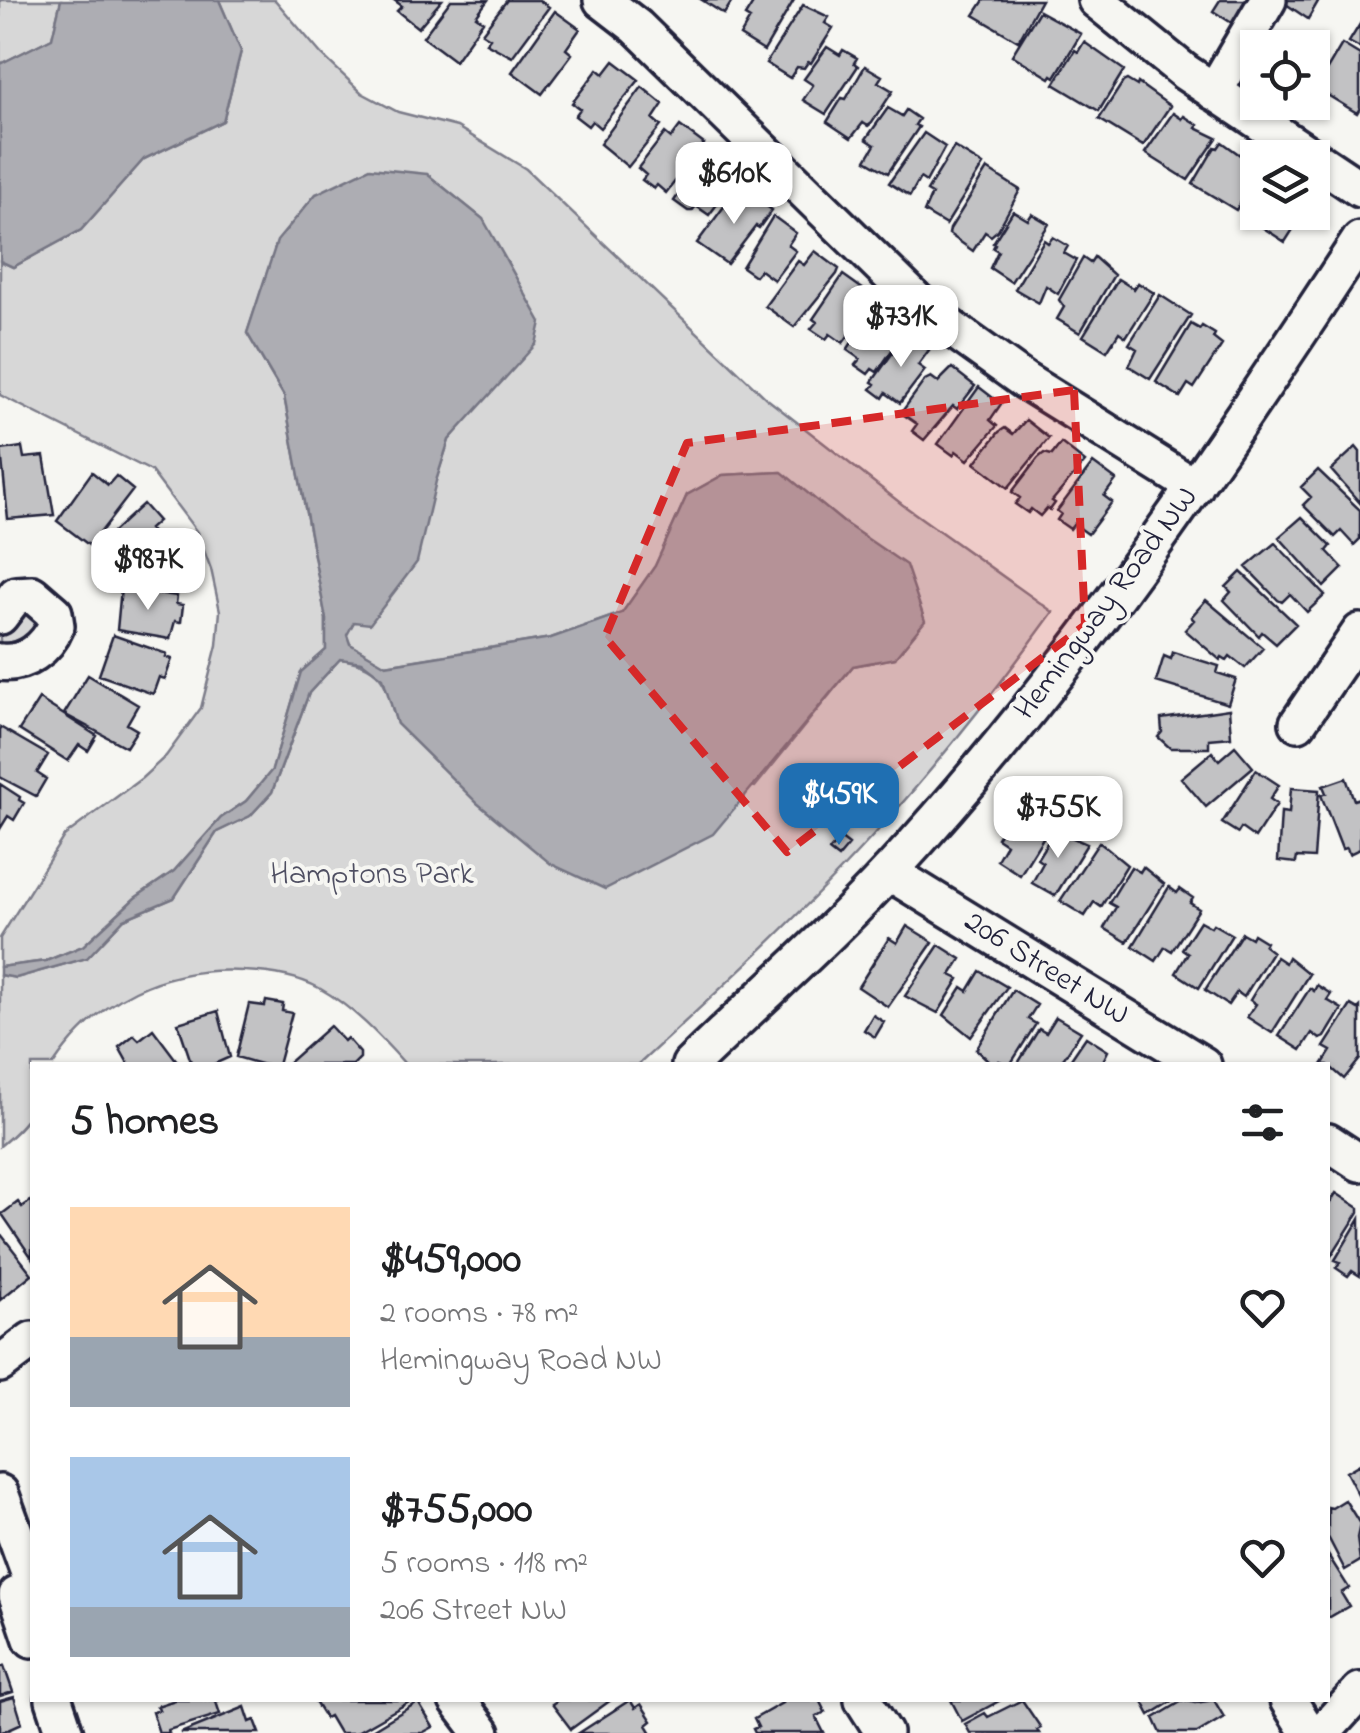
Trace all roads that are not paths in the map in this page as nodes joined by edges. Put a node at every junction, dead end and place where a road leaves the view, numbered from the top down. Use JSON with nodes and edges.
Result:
{"nodes":[{"id":1,"x":602,"y":0,"type":"edge"},
{"id":2,"x":1096,"y":0,"type":"edge"},
{"id":3,"x":1268,"y":0,"type":"edge"},
{"id":4,"x":1214,"y":92,"type":"junction"},
{"id":5,"x":1360,"y":189,"type":"edge"},
{"id":6,"x":1360,"y":240,"type":"edge"},
{"id":7,"x":1194,"y":488,"type":"junction"},
{"id":8,"x":0,"y":616,"type":"edge"},
{"id":9,"x":1360,"y":632,"type":"edge"},
{"id":10,"x":0,"y":662,"type":"edge"},
{"id":11,"x":1298,"y":722,"type":"dead end"},
{"id":12,"x":890,"y":872,"type":"junction"},
{"id":13,"x":693,"y":1062,"type":"edge"},
{"id":14,"x":1197,"y":1062,"type":"edge"},
{"id":15,"x":1330,"y":1143,"type":"edge"},
{"id":16,"x":1360,"y":1163,"type":"edge"},
{"id":17,"x":30,"y":1342,"type":"edge"},
{"id":18,"x":0,"y":1364,"type":"edge"},
{"id":19,"x":0,"y":1494,"type":"edge"},
{"id":20,"x":14,"y":1593,"type":"edge"},
{"id":21,"x":30,"y":1635,"type":"edge"},
{"id":22,"x":1360,"y":1691,"type":"edge"},
{"id":23,"x":55,"y":1702,"type":"edge"},
{"id":24,"x":459,"y":1702,"type":"edge"},
{"id":25,"x":864,"y":1702,"type":"edge"},
{"id":26,"x":1290,"y":1702,"type":"edge"},
{"id":27,"x":1316,"y":1732,"type":"edge"},
{"id":28,"x":65,"y":1733,"type":"edge"},
{"id":29,"x":482,"y":1733,"type":"edge"},
{"id":30,"x":884,"y":1733,"type":"edge"}],
"edges":[{"from":1,"to":7,"type":"street"},
{"from":2,"to":4,"type":"street"},
{"from":3,"to":4,"type":"street"},
{"from":4,"to":5,"type":"street"},
{"from":6,"to":7,"type":"street","name":"Hemingway Road NW"},
{"from":7,"to":12,"type":"street","name":"Hemingway Road NW"},
{"from":8,"to":10,"type":"street"},
{"from":9,"to":11,"type":"street"},
{"from":12,"to":13,"type":"street","name":"Hemingway Road NW"},
{"from":12,"to":14,"type":"street","name":"206 Street NW"},
{"from":15,"to":16,"type":"street"},
{"from":17,"to":18,"type":"street"},
{"from":19,"to":20,"type":"street"},
{"from":20,"to":21,"type":"street"},
{"from":22,"to":27,"type":"street"},
{"from":23,"to":28,"type":"street"},
{"from":24,"to":29,"type":"street"},
{"from":25,"to":30,"type":"street"},
{"from":26,"to":27,"type":"street"}]}
